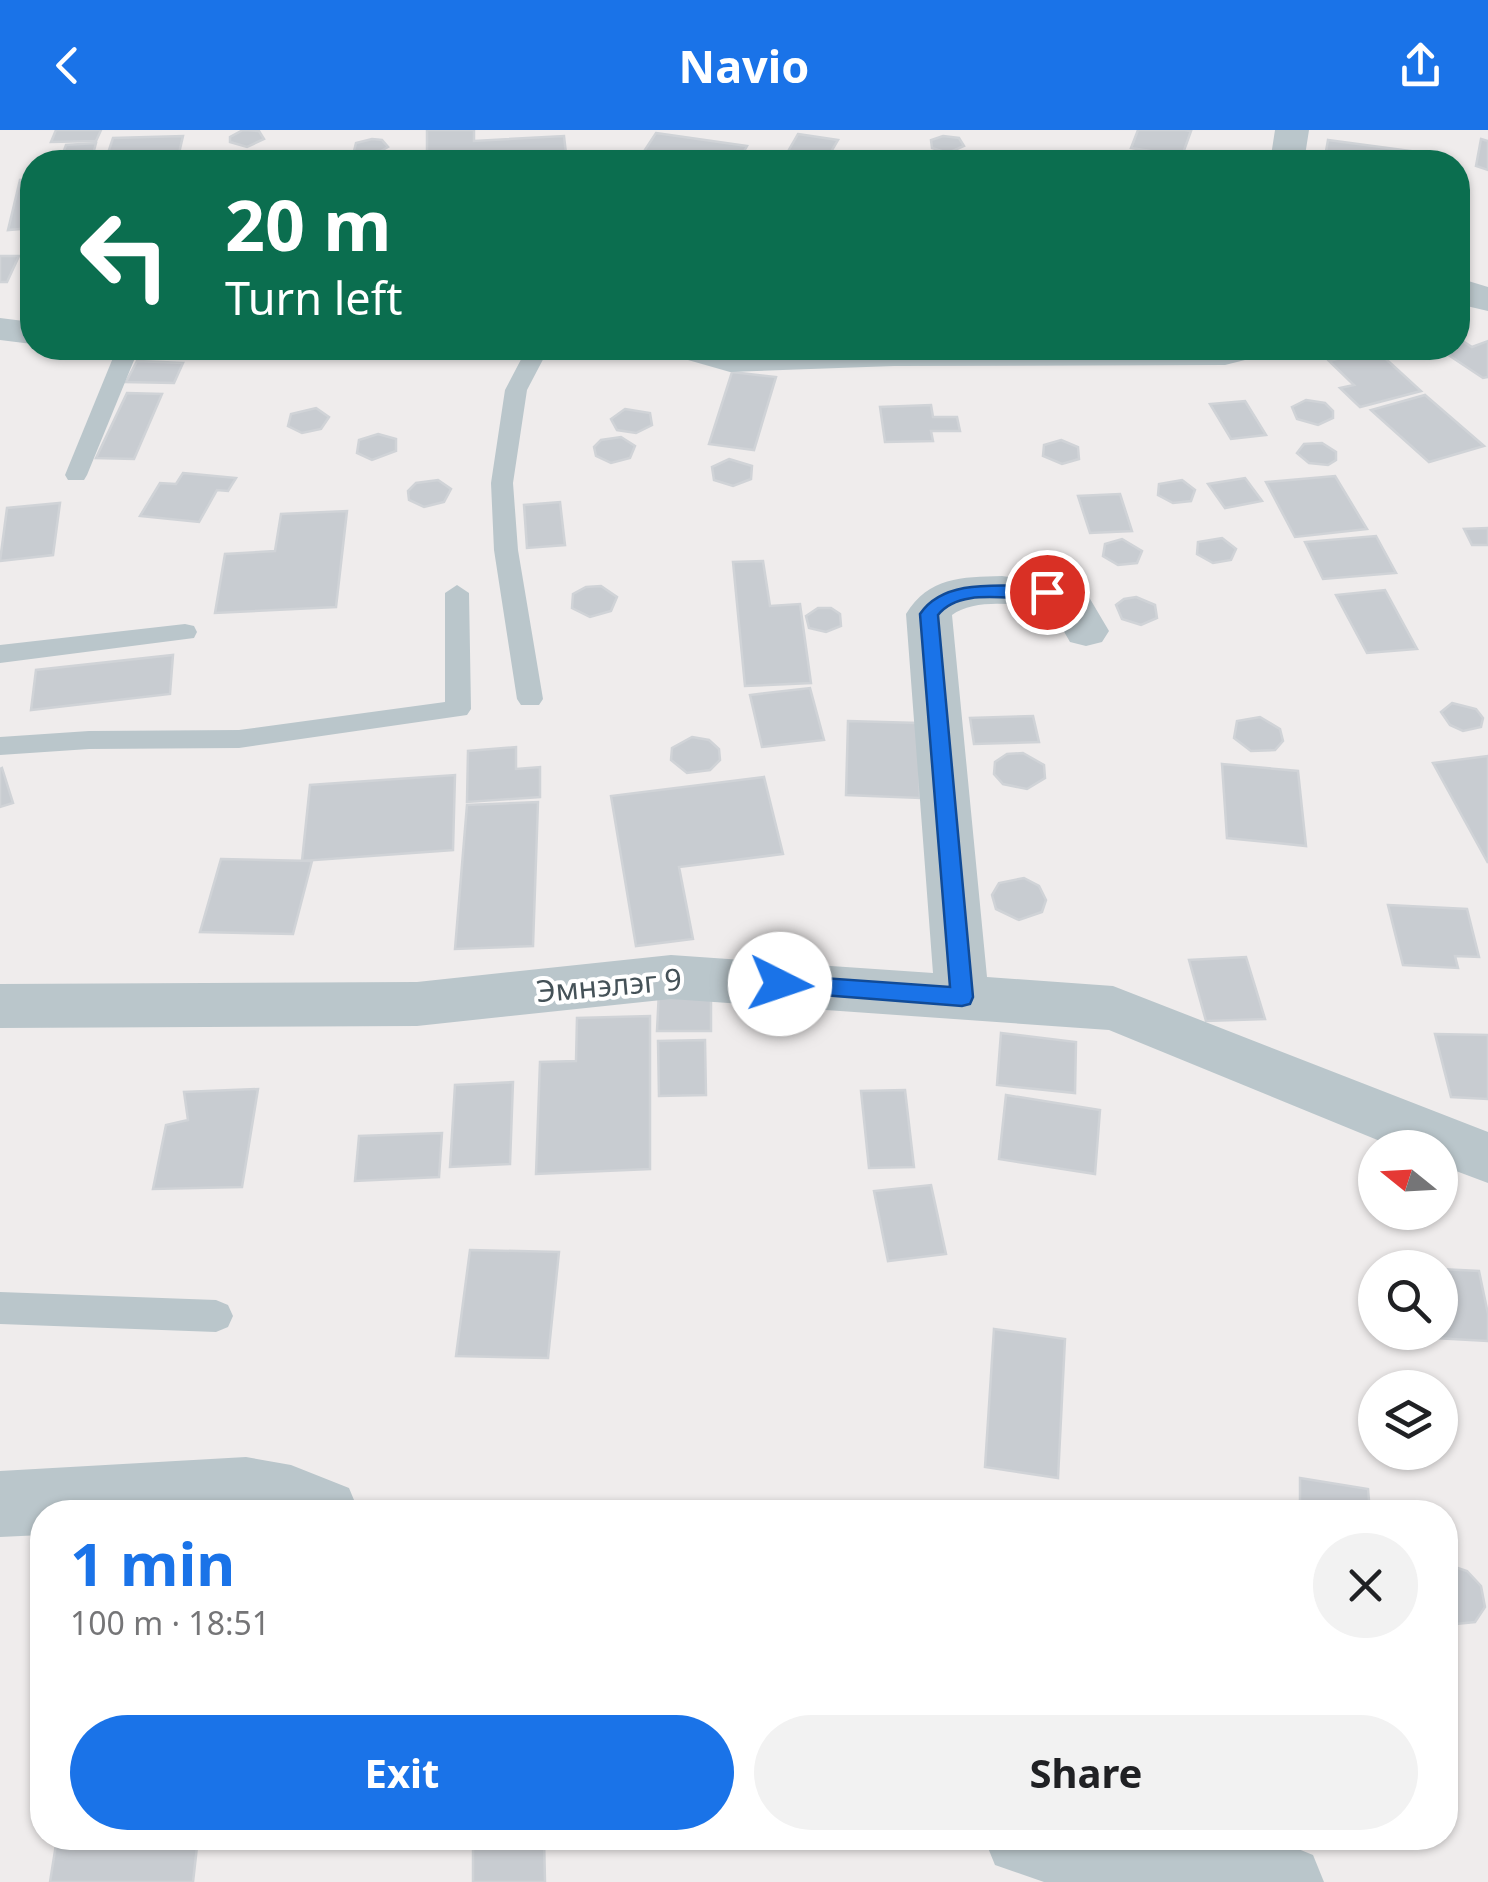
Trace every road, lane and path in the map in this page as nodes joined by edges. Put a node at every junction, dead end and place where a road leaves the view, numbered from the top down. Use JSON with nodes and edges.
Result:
{"nodes":[{"id":1,"x":123,"y":360,"type":"edge"},
{"id":2,"x":532,"y":360,"type":"edge"},
{"id":3,"x":76,"y":474,"type":"dead end"},
{"id":4,"x":456,"y":593,"type":"dead end"},
{"id":5,"x":1086,"y":631,"type":"dead end"},
{"id":6,"x":185,"y":632,"type":"dead end"},
{"id":7,"x":0,"y":654,"type":"edge"},
{"id":8,"x":530,"y":699,"type":"dead end"},
{"id":9,"x":0,"y":746,"type":"edge"},
{"id":10,"x":962,"y":997,"type":"junction"},
{"id":11,"x":0,"y":1006,"type":"edge"},
{"id":12,"x":1488,"y":1158,"type":"edge"},
{"id":13,"x":0,"y":1308,"type":"edge"},
{"id":14,"x":216,"y":1316,"type":"dead end"},
{"id":15,"x":70,"y":1500,"type":"edge"},
{"id":16,"x":296,"y":1500,"type":"edge"},
{"id":17,"x":30,"y":1502,"type":"edge"},
{"id":18,"x":0,"y":1504,"type":"edge"},
{"id":19,"x":1066,"y":1850,"type":"edge"},
{"id":20,"x":1286,"y":1882,"type":"edge"}],
"edges":[{"from":1,"to":3,"type":"lane"},
{"from":2,"to":8,"type":"lane"},
{"from":4,"to":9,"type":"lane"},
{"from":5,"to":10,"type":"street"},
{"from":6,"to":7,"type":"lane"},
{"from":10,"to":11,"type":"street","name":"Эмнэлэг 9"},
{"from":10,"to":12,"type":"street","name":"Эмнэлэг 9"},
{"from":13,"to":14,"type":"lane"},
{"from":15,"to":16,"type":"street"},
{"from":17,"to":18,"type":"street"},
{"from":19,"to":20,"type":"street"}]}
